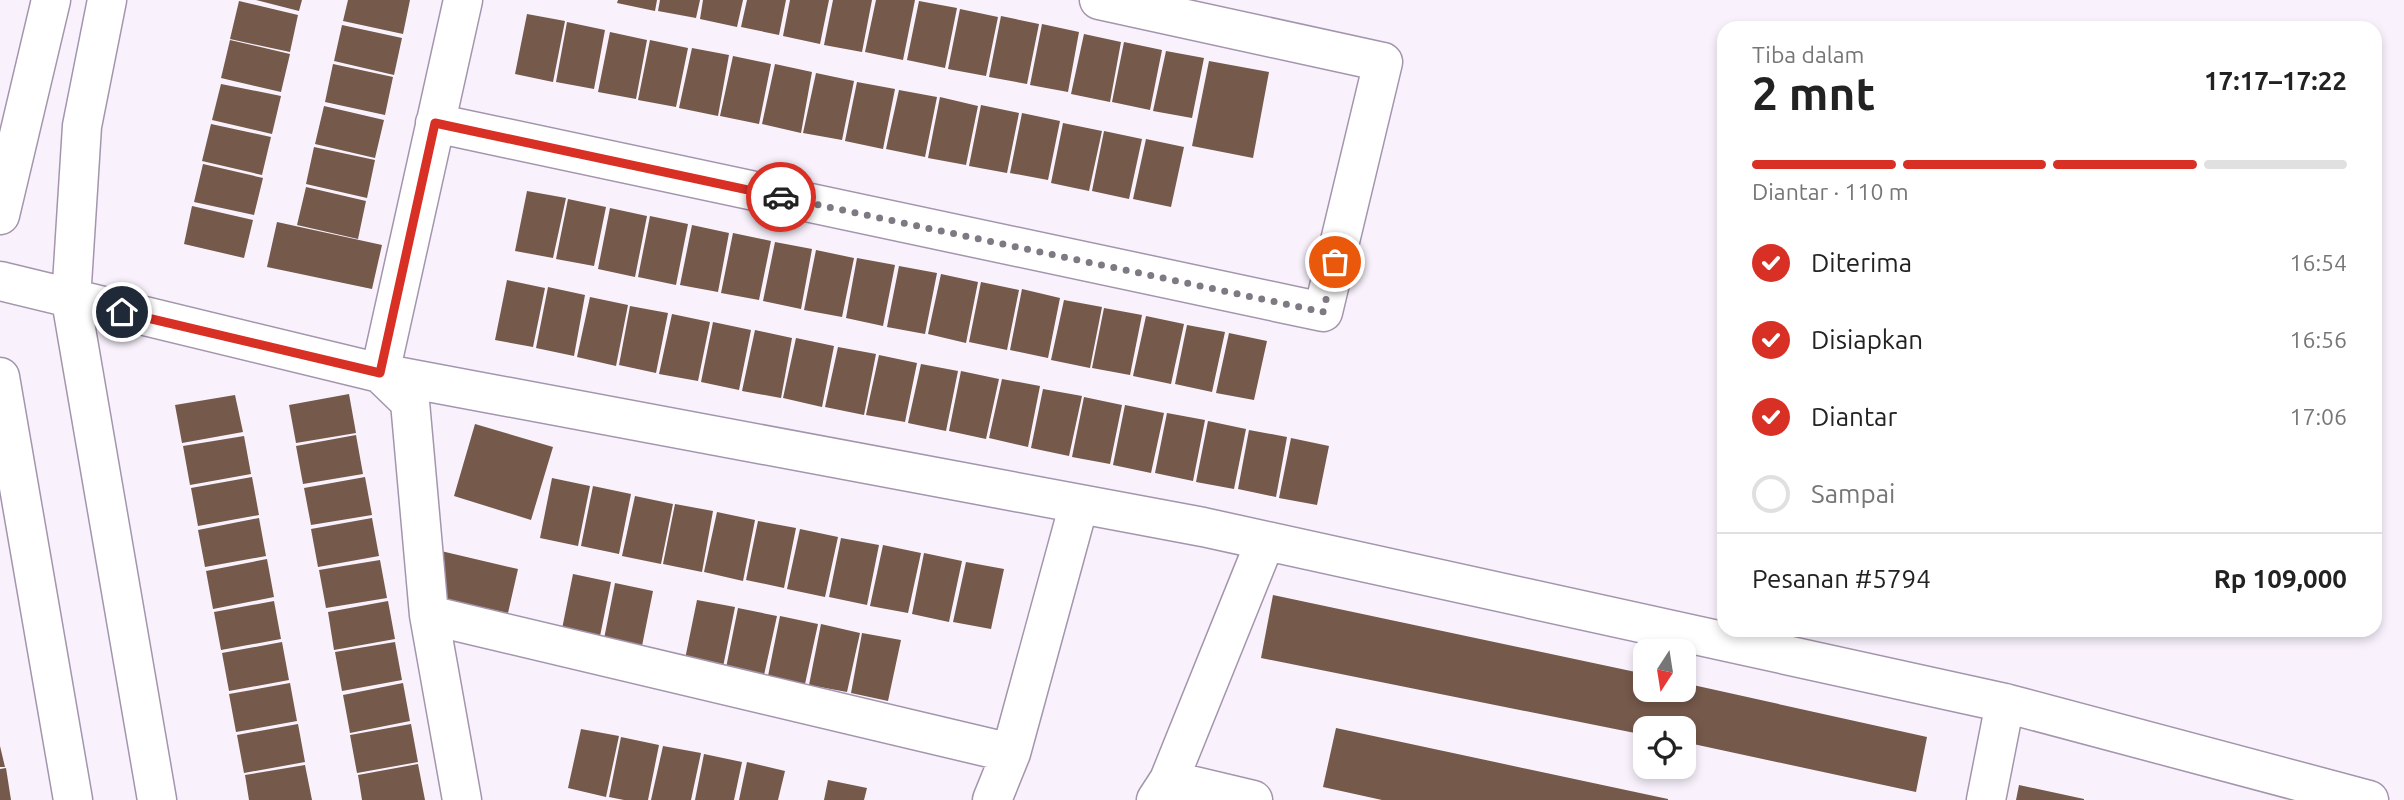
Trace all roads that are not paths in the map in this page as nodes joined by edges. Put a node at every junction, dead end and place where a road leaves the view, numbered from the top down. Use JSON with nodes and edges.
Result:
{"nodes":[{"id":1,"x":51,"y":0,"type":"edge"},
{"id":2,"x":107,"y":0,"type":"edge"},
{"id":3,"x":463,"y":0,"type":"edge"},
{"id":4,"x":1099,"y":0,"type":"edge"},
{"id":5,"x":435,"y":123,"type":"junction"},
{"id":6,"x":0,"y":215,"type":"edge"},
{"id":7,"x":10,"y":284,"type":"edge"},
{"id":8,"x":71,"y":300,"type":"junction"},
{"id":9,"x":380,"y":373,"type":"junction"},
{"id":10,"x":0,"y":377,"type":"edge"},
{"id":11,"x":1079,"y":503,"type":"junction"},
{"id":12,"x":1254,"y":539,"type":"junction"},
{"id":13,"x":429,"y":615,"type":"junction"},
{"id":14,"x":2005,"y":703,"type":"junction"},
{"id":15,"x":1011,"y":753,"type":"junction"},
{"id":16,"x":1163,"y":790,"type":"edge"},
{"id":17,"x":73,"y":800,"type":"edge"},
{"id":18,"x":158,"y":800,"type":"edge"},
{"id":19,"x":462,"y":800,"type":"edge"},
{"id":20,"x":992,"y":800,"type":"edge"},
{"id":21,"x":1253,"y":800,"type":"edge"},
{"id":22,"x":1986,"y":800,"type":"edge"},
{"id":23,"x":2369,"y":800,"type":"edge"}],
"edges":[{"from":1,"to":6,"type":"street"},
{"from":2,"to":8,"type":"street"},
{"from":3,"to":5,"type":"street"},
{"from":4,"to":5,"type":"street"},
{"from":5,"to":9,"type":"street"},
{"from":7,"to":8,"type":"street"},
{"from":8,"to":9,"type":"street"},
{"from":8,"to":18,"type":"street"},
{"from":9,"to":11,"type":"street"},
{"from":9,"to":13,"type":"street"},
{"from":10,"to":17,"type":"street"},
{"from":11,"to":12,"type":"street"},
{"from":11,"to":15,"type":"street"},
{"from":12,"to":14,"type":"street"},
{"from":12,"to":16,"type":"street"},
{"from":13,"to":15,"type":"street"},
{"from":13,"to":19,"type":"street"},
{"from":14,"to":22,"type":"street"},
{"from":14,"to":23,"type":"street"},
{"from":15,"to":20,"type":"street"},
{"from":16,"to":21,"type":"street"}]}
